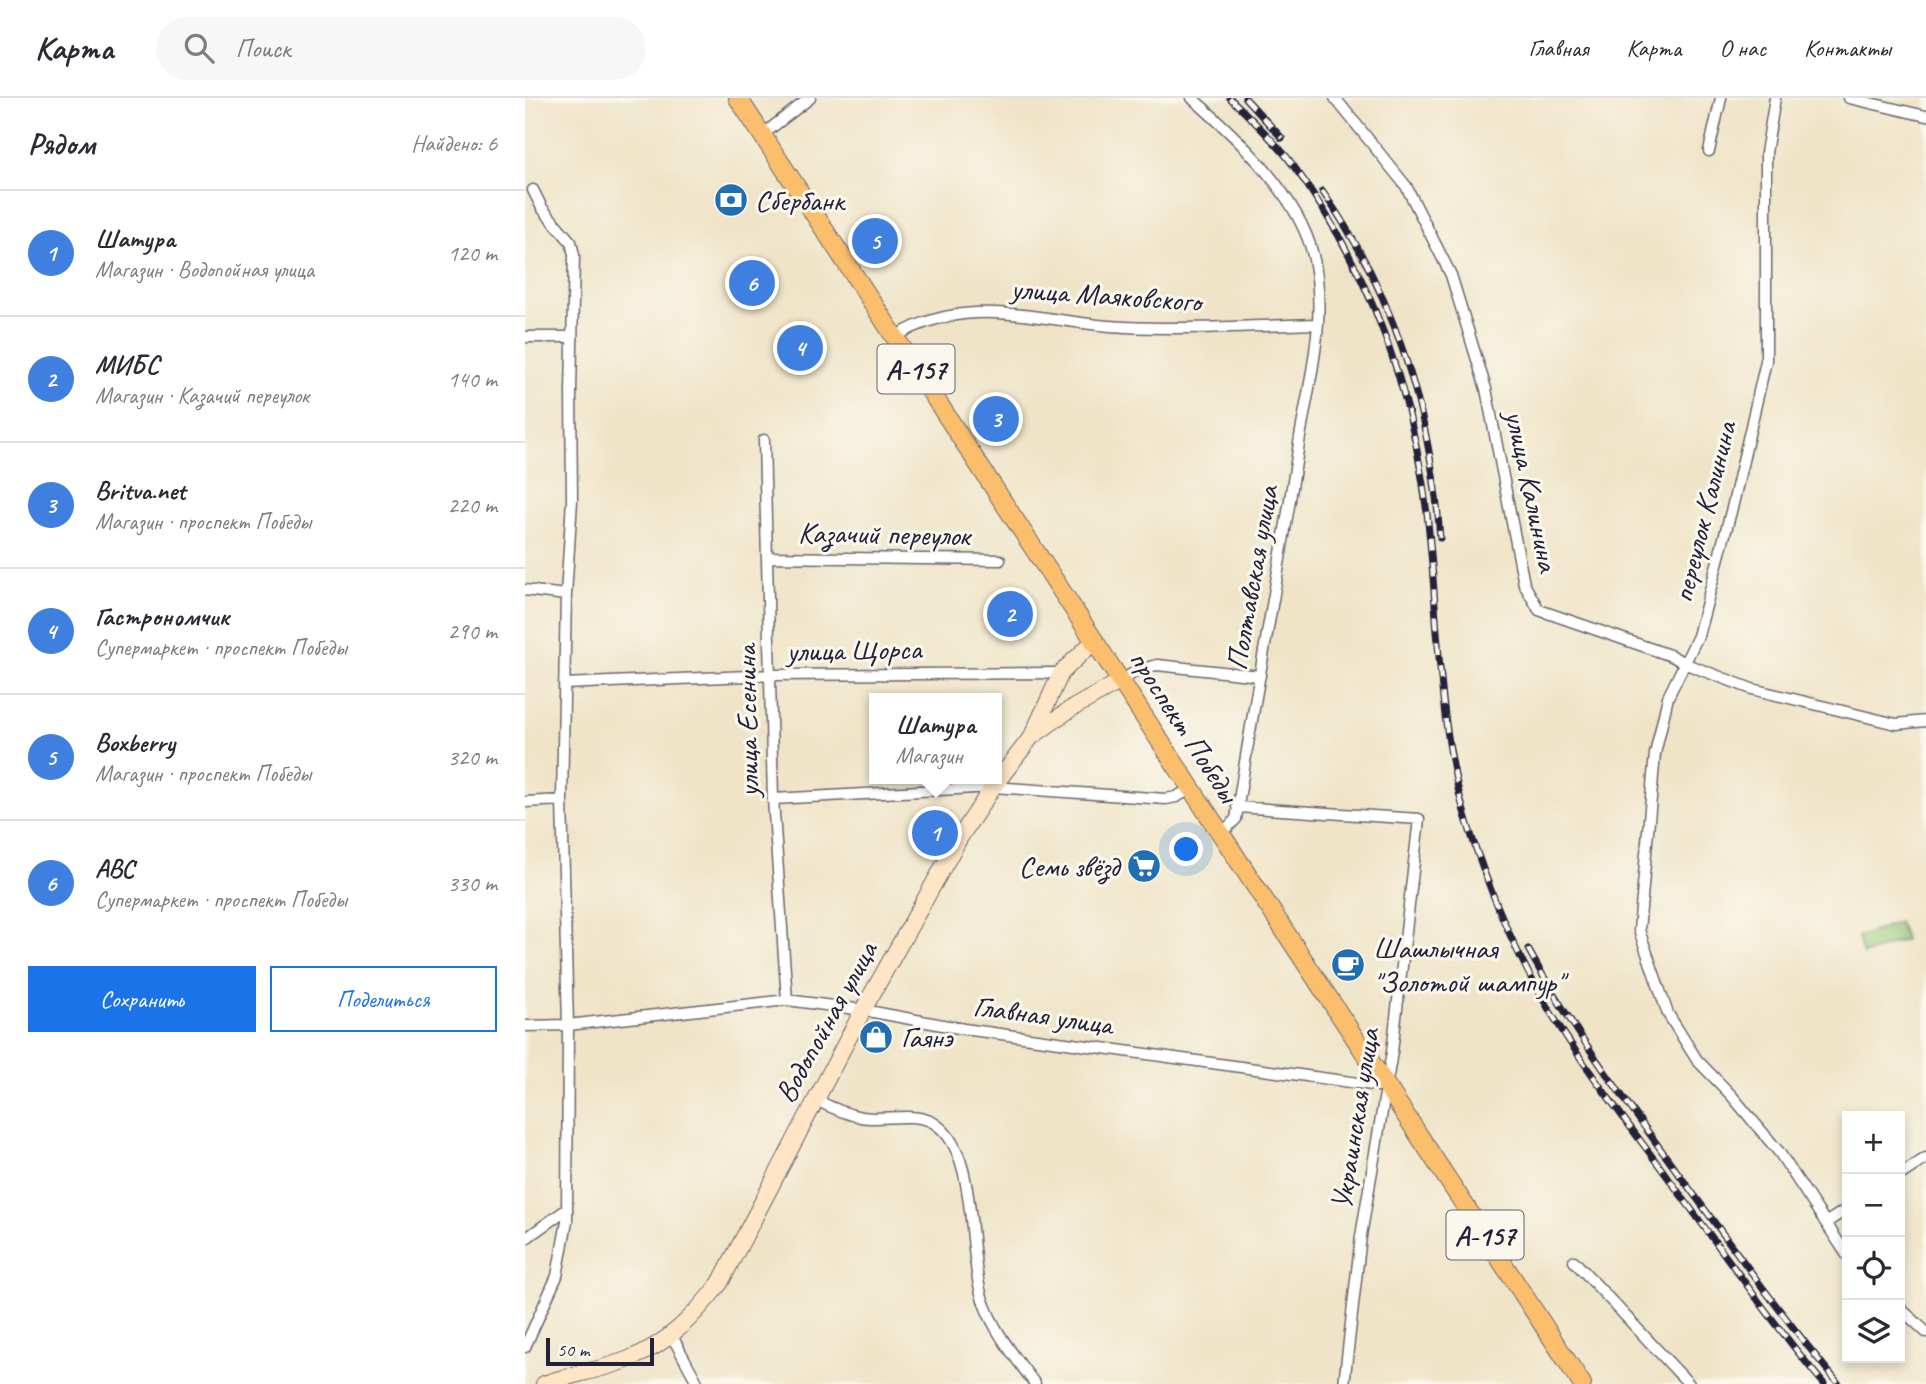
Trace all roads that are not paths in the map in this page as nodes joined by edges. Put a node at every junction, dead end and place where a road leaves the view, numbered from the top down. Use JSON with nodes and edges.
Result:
{"nodes":[{"id":1,"x":738,"y":98,"type":"edge"},
{"id":2,"x":810,"y":98,"type":"edge"},
{"id":3,"x":1192,"y":98,"type":"edge"},
{"id":4,"x":1335,"y":98,"type":"edge"},
{"id":5,"x":1721,"y":98,"type":"edge"},
{"id":6,"x":1775,"y":98,"type":"edge"},
{"id":7,"x":1849,"y":98,"type":"edge"},
{"id":8,"x":1926,"y":116,"type":"edge"},
{"id":9,"x":762,"y":135,"type":"junction"},
{"id":10,"x":1709,"y":151,"type":"dead end"},
{"id":11,"x":533,"y":190,"type":"dead end"},
{"id":12,"x":1318,"y":324,"type":"junction"},
{"id":13,"x":525,"y":337,"type":"edge"},
{"id":14,"x":572,"y":337,"type":"junction"},
{"id":15,"x":895,"y":337,"type":"junction"},
{"id":16,"x":764,"y":440,"type":"dead end"},
{"id":17,"x":767,"y":557,"type":"junction"},
{"id":18,"x":1000,"y":561,"type":"dead end"},
{"id":19,"x":525,"y":590,"type":"edge"},
{"id":20,"x":566,"y":595,"type":"junction"},
{"id":21,"x":1095,"y":640,"type":"junction"},
{"id":22,"x":1686,"y":664,"type":"junction"},
{"id":23,"x":1061,"y":673,"type":"junction"},
{"id":24,"x":771,"y":675,"type":"junction"},
{"id":25,"x":1260,"y":676,"type":"junction"},
{"id":26,"x":1121,"y":681,"type":"junction"},
{"id":27,"x":564,"y":684,"type":"junction"},
{"id":28,"x":1926,"y":721,"type":"edge"},
{"id":29,"x":1032,"y":736,"type":"junction"},
{"id":30,"x":1002,"y":775,"type":"edge"},
{"id":31,"x":995,"y":784,"type":"edge"},
{"id":32,"x":993,"y":787,"type":"junction"},
{"id":33,"x":1191,"y":789,"type":"junction"},
{"id":34,"x":773,"y":799,"type":"junction"},
{"id":35,"x":562,"y":800,"type":"junction"},
{"id":36,"x":525,"y":802,"type":"edge"},
{"id":37,"x":1237,"y":807,"type":"junction"},
{"id":38,"x":1221,"y":834,"type":"junction"},
{"id":39,"x":787,"y":1000,"type":"junction"},
{"id":40,"x":863,"y":1010,"type":"junction"},
{"id":41,"x":568,"y":1025,"type":"junction"},
{"id":42,"x":525,"y":1027,"type":"edge"},
{"id":43,"x":1387,"y":1087,"type":"junction"},
{"id":44,"x":816,"y":1100,"type":"junction"},
{"id":45,"x":1926,"y":1158,"type":"edge"},
{"id":46,"x":1902,"y":1174,"type":"edge"},
{"id":47,"x":567,"y":1209,"type":"junction"},
{"id":48,"x":1842,"y":1212,"type":"edge"},
{"id":49,"x":1827,"y":1222,"type":"junction"},
{"id":50,"x":525,"y":1239,"type":"edge"},
{"id":51,"x":1842,"y":1247,"type":"edge"},
{"id":52,"x":1574,"y":1261,"type":"dead end"},
{"id":53,"x":1905,"y":1313,"type":"edge"},
{"id":54,"x":1926,"y":1332,"type":"edge"},
{"id":55,"x":673,"y":1335,"type":"junction"},
{"id":56,"x":525,"y":1347,"type":"edge"},
{"id":57,"x":544,"y":1384,"type":"edge"},
{"id":58,"x":698,"y":1384,"type":"edge"},
{"id":59,"x":1035,"y":1384,"type":"edge"},
{"id":60,"x":1344,"y":1384,"type":"edge"},
{"id":61,"x":1582,"y":1384,"type":"edge"},
{"id":62,"x":1689,"y":1384,"type":"edge"}],
"edges":[{"from":1,"to":9,"type":"main road","name":"проспект Победы","number":"А-157"},
{"from":2,"to":9,"type":"street"},
{"from":3,"to":12,"type":"street","name":"Полтавская улица"},
{"from":4,"to":22,"type":"street","name":"улица Калинина"},
{"from":5,"to":10,"type":"street"},
{"from":6,"to":22,"type":"street","name":"переулок Калинина"},
{"from":7,"to":8,"type":"street"},
{"from":9,"to":15,"type":"main road","name":"проспект Победы","number":"А-157"},
{"from":11,"to":14,"type":"street"},
{"from":12,"to":15,"type":"street","name":"улица Маяковского"},
{"from":12,"to":25,"type":"street","name":"Полтавская улица"},
{"from":13,"to":14,"type":"street"},
{"from":14,"to":20,"type":"street"},
{"from":15,"to":21,"type":"main road","name":"проспект Победы","number":"А-157"},
{"from":16,"to":17,"type":"street","name":"улица Есенина"},
{"from":17,"to":18,"type":"street","name":"Казачий переулок"},
{"from":17,"to":24,"type":"street","name":"улица Есенина"},
{"from":19,"to":20,"type":"street"},
{"from":20,"to":27,"type":"street"},
{"from":21,"to":23,"type":"main road","name":"Водопойная улица"},
{"from":21,"to":26,"type":"main road","name":"проспект Победы","number":"А-157"},
{"from":22,"to":28,"type":"street","name":"улица Калинина"},
{"from":22,"to":49,"type":"street","name":"переулок Калинина"},
{"from":23,"to":24,"type":"street","name":"улица Щорса"},
{"from":23,"to":29,"type":"main road","name":"Водопойная улица"},
{"from":24,"to":27,"type":"street","name":"улица Щорса"},
{"from":24,"to":34,"type":"street","name":"улица Есенина"},
{"from":25,"to":26,"type":"street"},
{"from":25,"to":37,"type":"street","name":"Полтавская улица"},
{"from":26,"to":29,"type":"main road","name":"Водопойная улица"},
{"from":26,"to":33,"type":"main road","name":"проспект Победы","number":"А-157"},
{"from":27,"to":35,"type":"street"},
{"from":29,"to":30,"type":"main road","name":"Водопойная улица"},
{"from":31,"to":32,"type":"main road","name":"Водопойная улица"},
{"from":32,"to":33,"type":"street"},
{"from":32,"to":34,"type":"street"},
{"from":32,"to":40,"type":"main road","name":"Водопойная улица"},
{"from":33,"to":38,"type":"main road","name":"проспект Победы","number":"А-157"},
{"from":34,"to":39,"type":"street","name":"улица Есенина"},
{"from":35,"to":36,"type":"street"},
{"from":35,"to":41,"type":"street"},
{"from":37,"to":38,"type":"street","name":"Полтавская улица"},
{"from":37,"to":43,"type":"street","name":"Украинская улица"},
{"from":38,"to":43,"type":"main road","name":"проспект Победы","number":"А-157"},
{"from":39,"to":40,"type":"street","name":"Главная улица"},
{"from":39,"to":41,"type":"street","name":"Главная улица"},
{"from":40,"to":43,"type":"street","name":"Главная улица"},
{"from":40,"to":44,"type":"main road","name":"Водопойная улица"},
{"from":41,"to":42,"type":"street","name":"Главная улица"},
{"from":41,"to":47,"type":"street"},
{"from":43,"to":60,"type":"street","name":"Украинская улица"},
{"from":43,"to":61,"type":"main road","name":"проспект Победы","number":"А-157"},
{"from":44,"to":55,"type":"main road","name":"Водопойная улица"},
{"from":44,"to":59,"type":"street"},
{"from":45,"to":46,"type":"street"},
{"from":47,"to":50,"type":"street"},
{"from":47,"to":56,"type":"street"},
{"from":48,"to":49,"type":"street"},
{"from":49,"to":51,"type":"street"},
{"from":52,"to":62,"type":"street"},
{"from":53,"to":54,"type":"street"},
{"from":55,"to":57,"type":"main road","name":"Водопойная улица"},
{"from":55,"to":58,"type":"street"}]}
